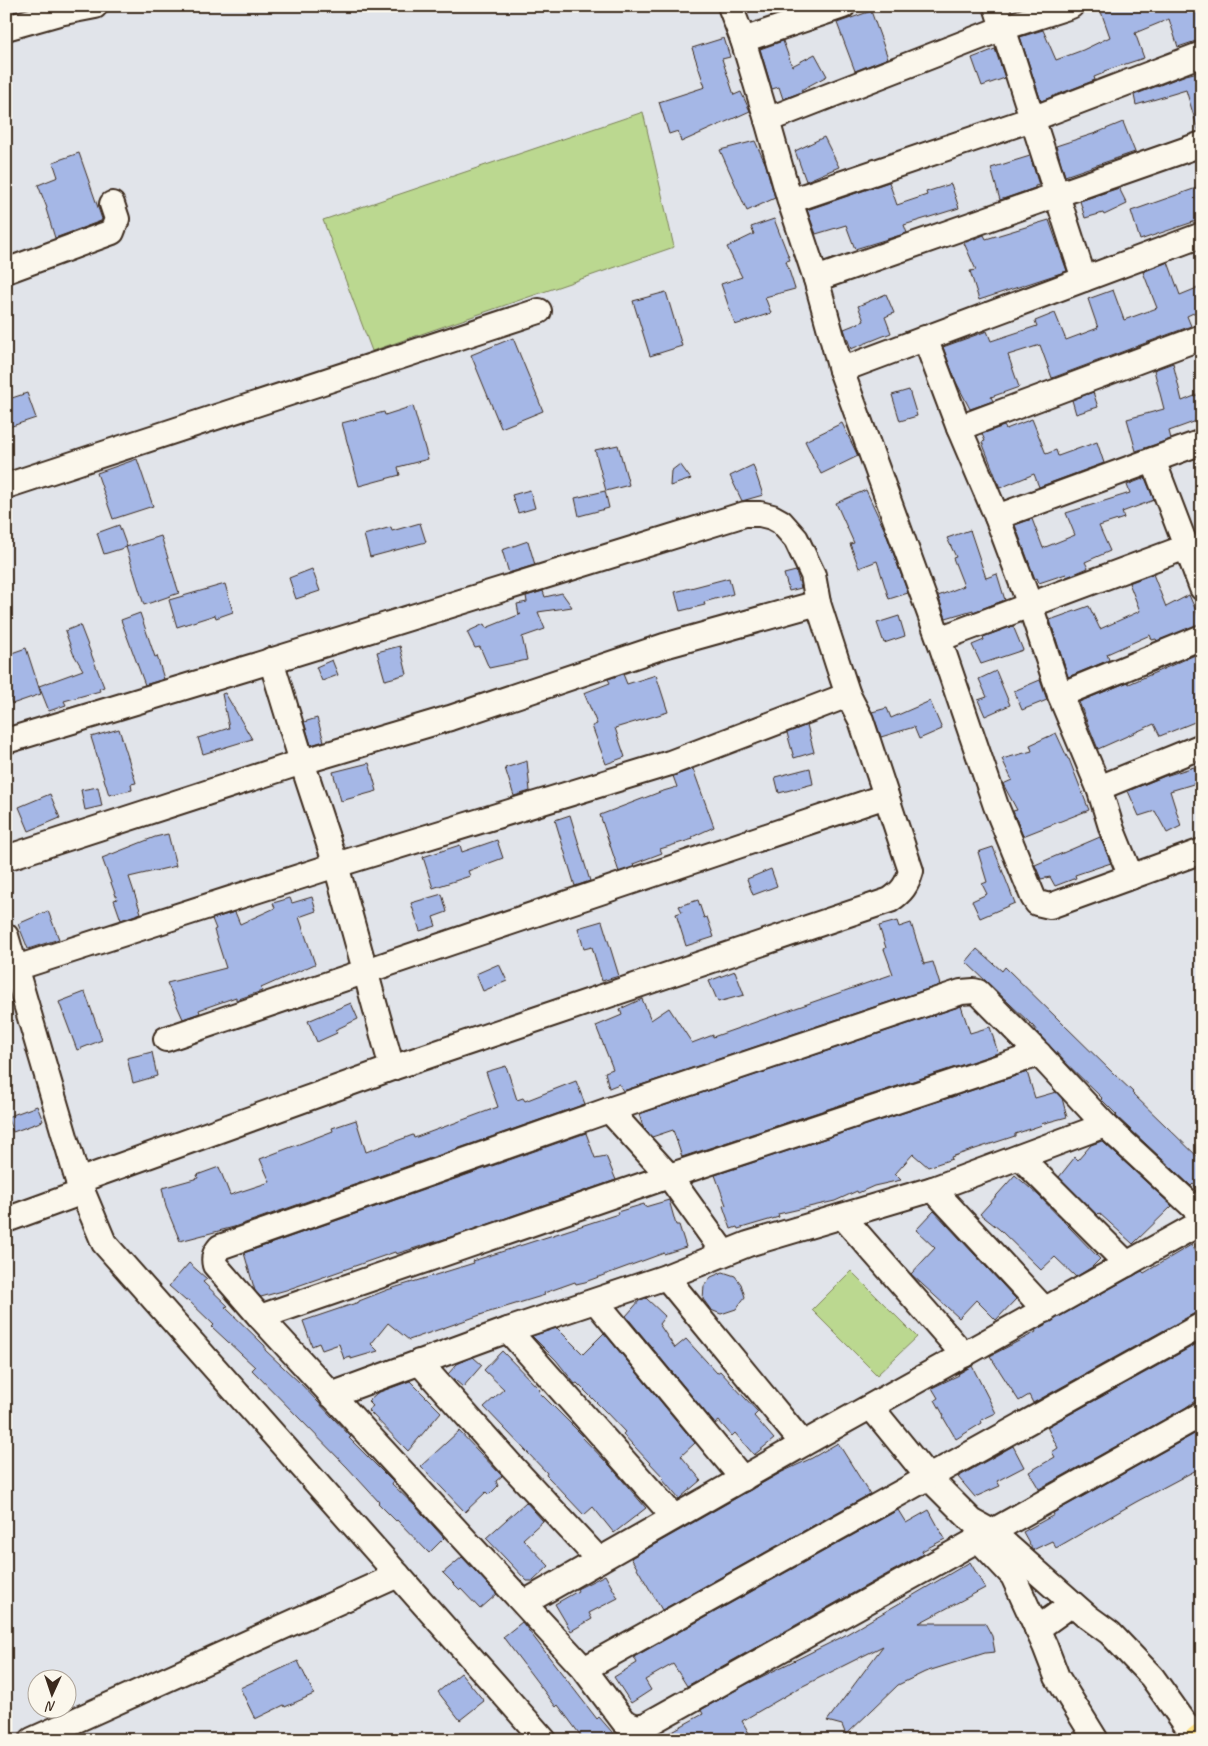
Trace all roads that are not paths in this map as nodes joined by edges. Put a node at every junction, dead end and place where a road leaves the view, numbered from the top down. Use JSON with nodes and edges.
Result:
{"nodes":[{"id":1,"x":95,"y":6,"type":"edge"},
{"id":2,"x":730,"y":6,"type":"edge"},
{"id":3,"x":844,"y":6,"type":"edge"},
{"id":4,"x":1071,"y":6,"type":"edge"},
{"id":5,"x":56,"y":9,"type":"edge"},
{"id":6,"x":1000,"y":17,"type":"edge"},
{"id":7,"x":6,"y":28,"type":"edge"},
{"id":8,"x":743,"y":40,"type":"junction"},
{"id":9,"x":1202,"y":54,"type":"edge"},
{"id":10,"x":1032,"y":119,"type":"junction"},
{"id":11,"x":767,"y":120,"type":"junction"},
{"id":12,"x":1202,"y":144,"type":"edge"},
{"id":13,"x":1057,"y":196,"type":"junction"},
{"id":14,"x":790,"y":202,"type":"junction"},
{"id":15,"x":112,"y":204,"type":"dead end"},
{"id":16,"x":1202,"y":236,"type":"edge"},
{"id":17,"x":6,"y":271,"type":"edge"},
{"id":18,"x":816,"y":279,"type":"junction"},
{"id":19,"x":1084,"y":280,"type":"junction"},
{"id":20,"x":539,"y":311,"type":"dead end"},
{"id":21,"x":1202,"y":337,"type":"edge"},
{"id":22,"x":925,"y":338,"type":"junction"},
{"id":23,"x":841,"y":370,"type":"junction"},
{"id":24,"x":959,"y":428,"type":"junction"},
{"id":25,"x":1202,"y":442,"type":"edge"},
{"id":26,"x":1153,"y":460,"type":"junction"},
{"id":27,"x":6,"y":486,"type":"edge"},
{"id":28,"x":997,"y":517,"type":"junction"},
{"id":29,"x":1186,"y":547,"type":"junction"},
{"id":30,"x":1202,"y":588,"type":"edge"},
{"id":31,"x":818,"y":603,"type":"junction"},
{"id":32,"x":1030,"y":605,"type":"junction"},
{"id":33,"x":1202,"y":637,"type":"edge"},
{"id":34,"x":939,"y":639,"type":"junction"},
{"id":35,"x":271,"y":660,"type":"junction"},
{"id":36,"x":848,"y":695,"type":"junction"},
{"id":37,"x":1060,"y":695,"type":"junction"},
{"id":38,"x":6,"y":741,"type":"edge"},
{"id":39,"x":1202,"y":746,"type":"edge"},
{"id":40,"x":302,"y":762,"type":"junction"},
{"id":41,"x":1099,"y":788,"type":"junction"},
{"id":42,"x":886,"y":796,"type":"junction"},
{"id":43,"x":1202,"y":851,"type":"edge"},
{"id":44,"x":6,"y":858,"type":"edge"},
{"id":45,"x":336,"y":865,"type":"junction"},
{"id":46,"x":1131,"y":877,"type":"junction"},
{"id":47,"x":6,"y":936,"type":"edge"},
{"id":48,"x":16,"y":968,"type":"junction"},
{"id":49,"x":366,"y":970,"type":"junction"},
{"id":50,"x":166,"y":1039,"type":"dead end"},
{"id":51,"x":1039,"y":1054,"type":"junction"},
{"id":52,"x":392,"y":1068,"type":"junction"},
{"id":53,"x":609,"y":1110,"type":"junction"},
{"id":54,"x":1105,"y":1125,"type":"junction"},
{"id":55,"x":1020,"y":1157,"type":"junction"},
{"id":56,"x":668,"y":1176,"type":"junction"},
{"id":57,"x":81,"y":1186,"type":"junction"},
{"id":58,"x":933,"y":1189,"type":"junction"},
{"id":59,"x":1202,"y":1216,"type":"edge"},
{"id":60,"x":843,"y":1217,"type":"junction"},
{"id":61,"x":6,"y":1220,"type":"edge"},
{"id":62,"x":1202,"y":1222,"type":"edge"},
{"id":63,"x":724,"y":1253,"type":"junction"},
{"id":64,"x":1127,"y":1264,"type":"junction"},
{"id":65,"x":666,"y":1277,"type":"junction"},
{"id":66,"x":596,"y":1302,"type":"junction"},
{"id":67,"x":1045,"y":1310,"type":"junction"},
{"id":68,"x":260,"y":1318,"type":"junction"},
{"id":69,"x":1202,"y":1324,"type":"edge"},
{"id":70,"x":508,"y":1330,"type":"junction"},
{"id":71,"x":964,"y":1355,"type":"junction"},
{"id":72,"x":419,"y":1362,"type":"junction"},
{"id":73,"x":331,"y":1395,"type":"junction"},
{"id":74,"x":871,"y":1407,"type":"junction"},
{"id":75,"x":1202,"y":1414,"type":"edge"},
{"id":76,"x":803,"y":1444,"type":"junction"},
{"id":77,"x":928,"y":1477,"type":"junction"},
{"id":78,"x":743,"y":1480,"type":"junction"},
{"id":79,"x":674,"y":1517,"type":"junction"},
{"id":80,"x":981,"y":1531,"type":"junction"},
{"id":81,"x":599,"y":1560,"type":"junction"},
{"id":82,"x":398,"y":1575,"type":"junction"},
{"id":83,"x":524,"y":1603,"type":"junction"},
{"id":84,"x":1072,"y":1604,"type":"junction"},
{"id":85,"x":1037,"y":1629,"type":"junction"},
{"id":86,"x":584,"y":1669,"type":"junction"},
{"id":87,"x":1202,"y":1737,"type":"edge"},
{"id":88,"x":32,"y":1740,"type":"edge"},
{"id":89,"x":544,"y":1740,"type":"edge"},
{"id":90,"x":1096,"y":1740,"type":"edge"},
{"id":91,"x":1198,"y":1740,"type":"edge"}],
"edges":[{"from":1,"to":5,"type":"street"},
{"from":2,"to":8,"type":"street"},
{"from":3,"to":8,"type":"street"},
{"from":4,"to":6,"type":"street"},
{"from":5,"to":7,"type":"street"},
{"from":6,"to":10,"type":"street"},
{"from":6,"to":11,"type":"street"},
{"from":8,"to":11,"type":"street"},
{"from":9,"to":10,"type":"street"},
{"from":10,"to":13,"type":"street"},
{"from":10,"to":14,"type":"street"},
{"from":11,"to":14,"type":"street"},
{"from":12,"to":13,"type":"street"},
{"from":13,"to":18,"type":"street"},
{"from":13,"to":19,"type":"street"},
{"from":14,"to":18,"type":"street"},
{"from":15,"to":17,"type":"street"},
{"from":16,"to":19,"type":"street"},
{"from":18,"to":23,"type":"street"},
{"from":19,"to":22,"type":"street"},
{"from":20,"to":27,"type":"street"},
{"from":21,"to":24,"type":"street"},
{"from":22,"to":23,"type":"street"},
{"from":22,"to":24,"type":"street"},
{"from":23,"to":34,"type":"street"},
{"from":24,"to":28,"type":"street"},
{"from":25,"to":26,"type":"street"},
{"from":26,"to":28,"type":"street"},
{"from":26,"to":29,"type":"street"},
{"from":28,"to":32,"type":"street"},
{"from":29,"to":30,"type":"street"},
{"from":29,"to":32,"type":"street"},
{"from":31,"to":35,"type":"street"},
{"from":31,"to":36,"type":"street"},
{"from":31,"to":40,"type":"street"},
{"from":32,"to":34,"type":"street"},
{"from":32,"to":37,"type":"street"},
{"from":33,"to":37,"type":"street"},
{"from":34,"to":46,"type":"street"},
{"from":35,"to":38,"type":"street"},
{"from":35,"to":40,"type":"street"},
{"from":36,"to":42,"type":"street"},
{"from":36,"to":45,"type":"street"},
{"from":37,"to":41,"type":"street"},
{"from":39,"to":41,"type":"street"},
{"from":40,"to":44,"type":"street"},
{"from":40,"to":45,"type":"street"},
{"from":41,"to":46,"type":"street"},
{"from":42,"to":49,"type":"street"},
{"from":42,"to":52,"type":"street"},
{"from":43,"to":46,"type":"street"},
{"from":45,"to":48,"type":"street"},
{"from":45,"to":49,"type":"street"},
{"from":47,"to":48,"type":"street"},
{"from":48,"to":57,"type":"street"},
{"from":49,"to":50,"type":"street"},
{"from":49,"to":52,"type":"street"},
{"from":51,"to":53,"type":"street"},
{"from":51,"to":54,"type":"street"},
{"from":51,"to":56,"type":"street"},
{"from":52,"to":57,"type":"street"},
{"from":53,"to":56,"type":"street"},
{"from":53,"to":68,"type":"street"},
{"from":54,"to":55,"type":"street"},
{"from":54,"to":59,"type":"street"},
{"from":55,"to":58,"type":"street"},
{"from":55,"to":64,"type":"street"},
{"from":56,"to":63,"type":"street"},
{"from":56,"to":68,"type":"street"},
{"from":57,"to":61,"type":"street"},
{"from":57,"to":82,"type":"street"},
{"from":58,"to":60,"type":"street"},
{"from":58,"to":67,"type":"street"},
{"from":60,"to":63,"type":"street"},
{"from":60,"to":71,"type":"street"},
{"from":62,"to":64,"type":"street"},
{"from":63,"to":65,"type":"street"},
{"from":64,"to":67,"type":"street"},
{"from":65,"to":66,"type":"street"},
{"from":65,"to":76,"type":"street"},
{"from":66,"to":70,"type":"street"},
{"from":66,"to":78,"type":"street"},
{"from":67,"to":71,"type":"street"},
{"from":68,"to":73,"type":"street"},
{"from":69,"to":77,"type":"street"},
{"from":70,"to":72,"type":"street"},
{"from":70,"to":79,"type":"street"},
{"from":71,"to":74,"type":"street"},
{"from":72,"to":73,"type":"street"},
{"from":72,"to":81,"type":"street"},
{"from":73,"to":83,"type":"street"},
{"from":74,"to":76,"type":"street"},
{"from":74,"to":77,"type":"street"},
{"from":75,"to":80,"type":"street"},
{"from":76,"to":78,"type":"street"},
{"from":77,"to":80,"type":"street"},
{"from":77,"to":86,"type":"street"},
{"from":78,"to":79,"type":"street"},
{"from":79,"to":81,"type":"street"},
{"from":80,"to":84,"type":"street"},
{"from":80,"to":85,"type":"street"},
{"from":80,"to":86,"type":"street"},
{"from":81,"to":83,"type":"street"},
{"from":82,"to":88,"type":"street"},
{"from":82,"to":89,"type":"street"},
{"from":83,"to":86,"type":"street"},
{"from":84,"to":85,"type":"street"},
{"from":84,"to":91,"type":"street"},
{"from":85,"to":90,"type":"street"},
{"from":87,"to":91,"type":"main road"}]}
